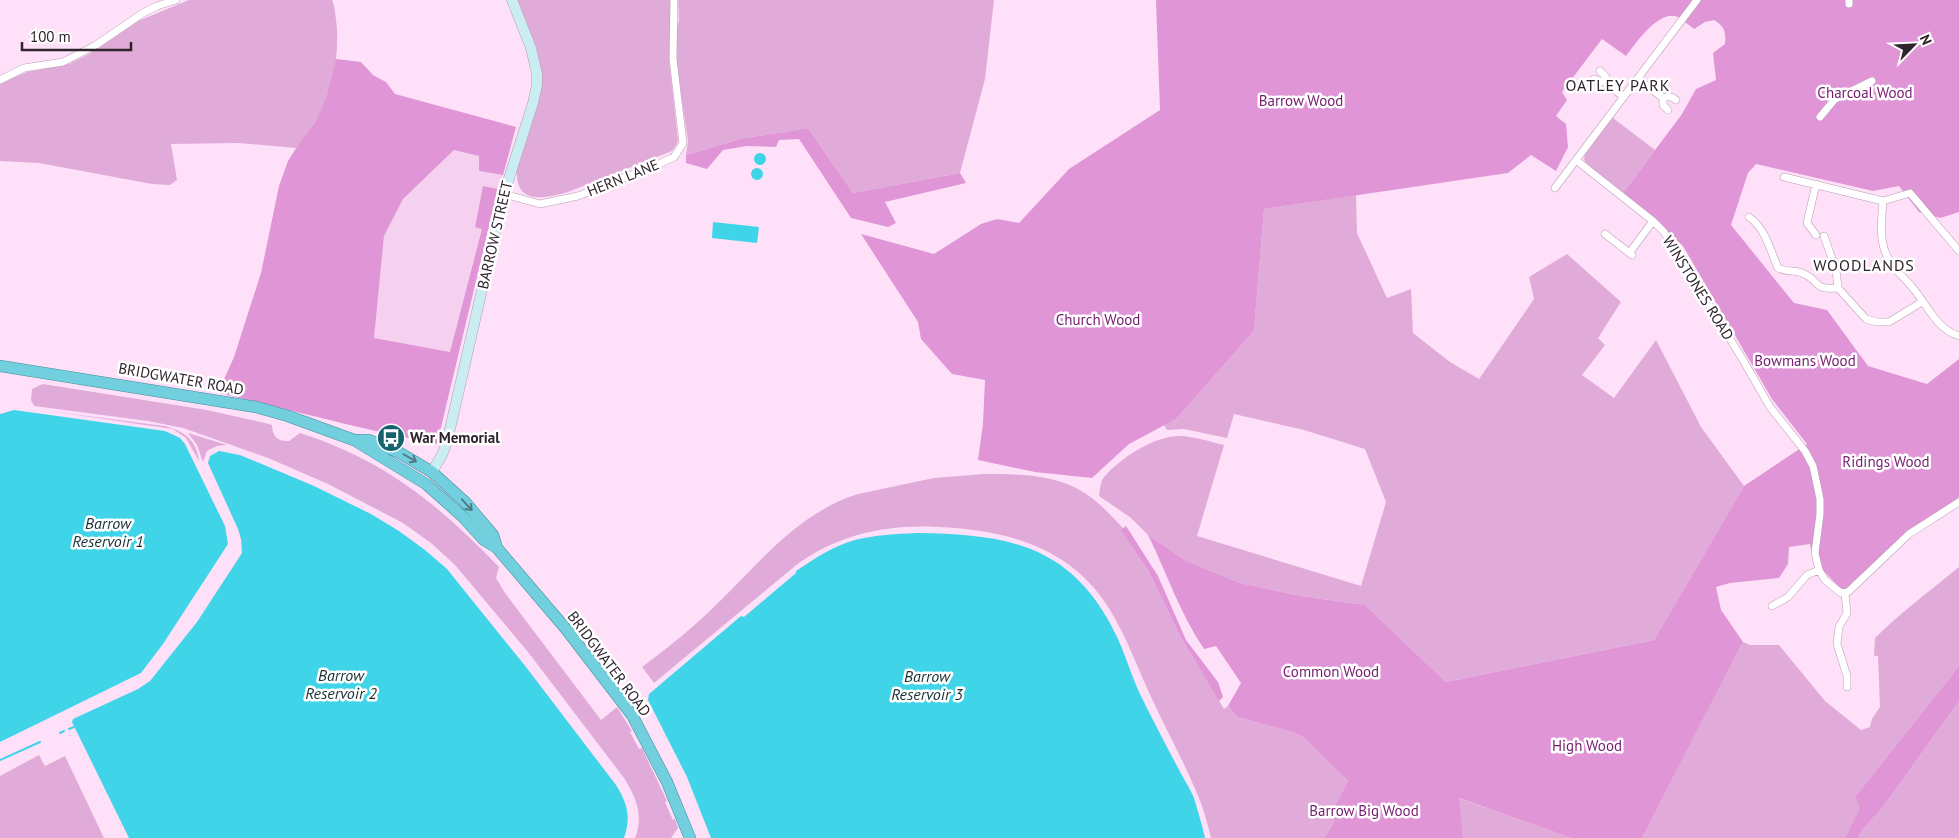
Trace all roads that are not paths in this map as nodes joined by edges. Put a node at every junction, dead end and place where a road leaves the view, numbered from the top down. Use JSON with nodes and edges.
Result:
{"nodes":[{"id":1,"x":176,"y":0,"type":"edge"},
{"id":2,"x":512,"y":0,"type":"edge"},
{"id":3,"x":674,"y":0,"type":"edge"},
{"id":4,"x":1697,"y":0,"type":"edge"},
{"id":5,"x":1600,"y":71,"type":"dead end"},
{"id":6,"x":1594,"y":79,"type":"dead end"},
{"id":7,"x":1638,"y":79,"type":"junction"},
{"id":8,"x":0,"y":80,"type":"edge"},
{"id":9,"x":1603,"y":81,"type":"junction"},
{"id":10,"x":1872,"y":81,"type":"dead end"},
{"id":11,"x":1624,"y":98,"type":"junction"},
{"id":12,"x":1663,"y":98,"type":"junction"},
{"id":13,"x":1676,"y":100,"type":"dead end"},
{"id":14,"x":1668,"y":110,"type":"dead end"},
{"id":15,"x":1820,"y":117,"type":"dead end"},
{"id":16,"x":1576,"y":160,"type":"junction"},
{"id":17,"x":1784,"y":177,"type":"dead end"},
{"id":18,"x":1816,"y":184,"type":"junction"},
{"id":19,"x":1556,"y":188,"type":"dead end"},
{"id":20,"x":504,"y":194,"type":"junction"},
{"id":21,"x":1883,"y":201,"type":"junction"},
{"id":22,"x":1749,"y":217,"type":"dead end"},
{"id":23,"x":1653,"y":221,"type":"junction"},
{"id":24,"x":1605,"y":234,"type":"dead end"},
{"id":25,"x":1816,"y":235,"type":"dead end"},
{"id":26,"x":1824,"y":236,"type":"dead end"},
{"id":27,"x":1959,"y":251,"type":"edge"},
{"id":28,"x":1838,"y":288,"type":"junction"},
{"id":29,"x":1922,"y":302,"type":"junction"},
{"id":30,"x":1959,"y":336,"type":"edge"},
{"id":31,"x":0,"y":366,"type":"edge"},
{"id":32,"x":354,"y":440,"type":"junction"},
{"id":33,"x":365,"y":449,"type":"junction"},
{"id":34,"x":432,"y":472,"type":"junction"},
{"id":35,"x":414,"y":476,"type":"junction"},
{"id":36,"x":1959,"y":502,"type":"edge"},
{"id":37,"x":448,"y":503,"type":"junction"},
{"id":38,"x":497,"y":548,"type":"junction"},
{"id":39,"x":1819,"y":570,"type":"junction"},
{"id":40,"x":1844,"y":594,"type":"junction"},
{"id":41,"x":1772,"y":606,"type":"dead end"},
{"id":42,"x":1847,"y":688,"type":"dead end"},
{"id":43,"x":690,"y":838,"type":"edge"}],
"edges":[{"from":1,"to":8,"type":"street"},
{"from":2,"to":20,"type":"main road","name":"BARROW STREET"},
{"from":3,"to":20,"type":"street","name":"HERN LANE"},
{"from":4,"to":7,"type":"street"},
{"from":5,"to":9,"type":"street"},
{"from":6,"to":9,"type":"street"},
{"from":7,"to":11,"type":"street"},
{"from":7,"to":12,"type":"street"},
{"from":9,"to":11,"type":"street"},
{"from":10,"to":15,"type":"street"},
{"from":11,"to":16,"type":"street"},
{"from":12,"to":13,"type":"street"},
{"from":12,"to":14,"type":"street"},
{"from":16,"to":19,"type":"street"},
{"from":16,"to":23,"type":"street","name":"WINSTONES ROAD"},
{"from":17,"to":18,"type":"street"},
{"from":18,"to":21,"type":"street"},
{"from":18,"to":25,"type":"street"},
{"from":20,"to":34,"type":"main road","name":"BARROW STREET"},
{"from":21,"to":27,"type":"street"},
{"from":21,"to":29,"type":"street"},
{"from":22,"to":28,"type":"street"},
{"from":23,"to":24,"type":"street"},
{"from":23,"to":39,"type":"street","name":"WINSTONES ROAD"},
{"from":26,"to":28,"type":"street"},
{"from":28,"to":29,"type":"street"},
{"from":29,"to":30,"type":"street"},
{"from":31,"to":32,"type":"highway","name":"BRIDGWATER ROAD"},
{"from":32,"to":33,"type":"highway","name":"BRIDGWATER ROAD"},
{"from":32,"to":34,"type":"highway","name":"BRIDGWATER ROAD","one_way":true},
{"from":33,"to":35,"type":"highway","name":"BRIDGWATER ROAD"},
{"from":33,"to":37,"type":"highway"},
{"from":34,"to":35,"type":"highway"},
{"from":34,"to":37,"type":"highway"},
{"from":34,"to":38,"type":"highway","name":"BRIDGWATER ROAD","one_way":true},
{"from":35,"to":37,"type":"highway","name":"BRIDGWATER ROAD"},
{"from":36,"to":40,"type":"street"},
{"from":37,"to":38,"type":"highway","name":"BRIDGWATER ROAD"},
{"from":38,"to":43,"type":"highway","name":"BRIDGWATER ROAD"},
{"from":39,"to":40,"type":"street"},
{"from":39,"to":41,"type":"street"},
{"from":40,"to":42,"type":"street"}]}
